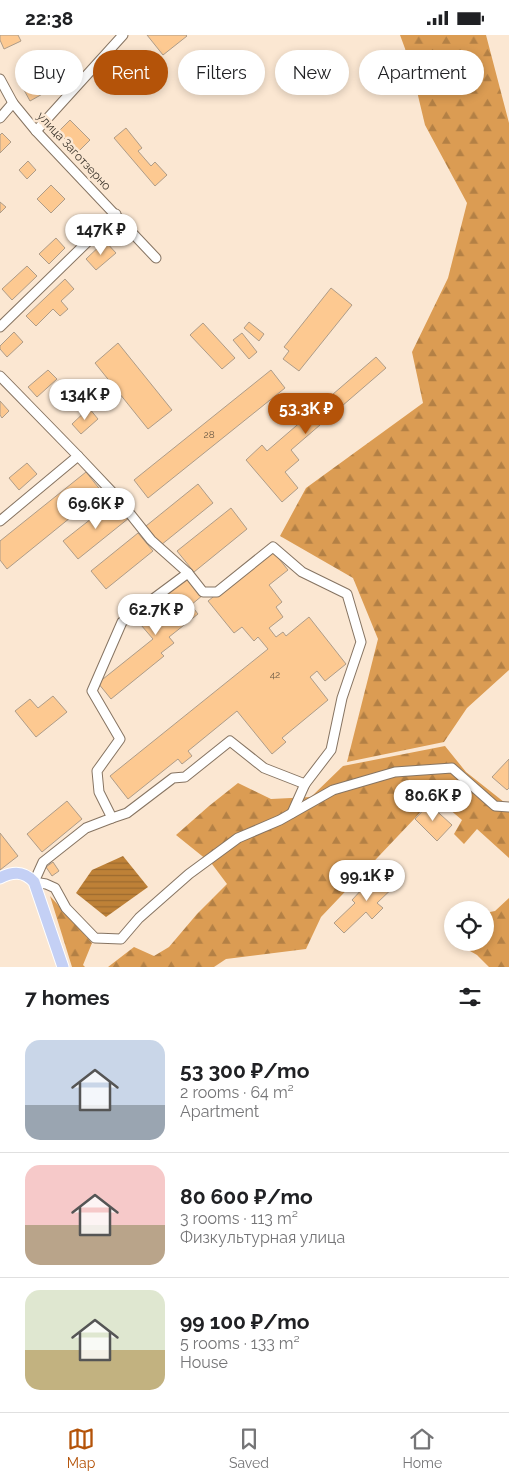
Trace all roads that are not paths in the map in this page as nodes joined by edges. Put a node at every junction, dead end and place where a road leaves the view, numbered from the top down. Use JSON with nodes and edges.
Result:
{"nodes":[{"id":1,"x":123,"y":35,"type":"edge"},
{"id":2,"x":0,"y":79,"type":"edge"},
{"id":3,"x":13,"y":103,"type":"junction"},
{"id":4,"x":0,"y":118,"type":"edge"},
{"id":5,"x":36,"y":131,"type":"junction"},
{"id":6,"x":116,"y":214,"type":"junction"},
{"id":7,"x":156,"y":258,"type":"dead end"},
{"id":8,"x":0,"y":327,"type":"edge"},
{"id":9,"x":0,"y":376,"type":"edge"},
{"id":10,"x":78,"y":456,"type":"junction"},
{"id":11,"x":0,"y":521,"type":"edge"},
{"id":12,"x":188,"y":573,"type":"junction"},
{"id":13,"x":305,"y":784,"type":"junction"},
{"id":14,"x":509,"y":807,"type":"edge"},
{"id":15,"x":292,"y":813,"type":"junction"},
{"id":16,"x":112,"y":818,"type":"junction"},
{"id":17,"x":0,"y":878,"type":"edge"},
{"id":18,"x":34,"y":883,"type":"junction"},
{"id":19,"x":62,"y":967,"type":"edge"}],
"edges":[{"from":1,"to":5,"type":"street"},
{"from":2,"to":3,"type":"street","name":"улица Заготзерно"},
{"from":3,"to":4,"type":"street"},
{"from":3,"to":5,"type":"street","name":"улица Заготзерно"},
{"from":5,"to":6,"type":"street","name":"улица Заготзерно"},
{"from":6,"to":7,"type":"street","name":"улица Заготзерно"},
{"from":6,"to":8,"type":"street"},
{"from":9,"to":10,"type":"street"},
{"from":10,"to":11,"type":"street"},
{"from":10,"to":12,"type":"street"},
{"from":12,"to":13,"type":"street"},
{"from":12,"to":16,"type":"street"},
{"from":13,"to":15,"type":"street"},
{"from":13,"to":16,"type":"street"},
{"from":14,"to":15,"type":"street"},
{"from":15,"to":18,"type":"street"},
{"from":16,"to":18,"type":"street"},
{"from":17,"to":18,"type":"main road"},
{"from":18,"to":19,"type":"main road"}]}
